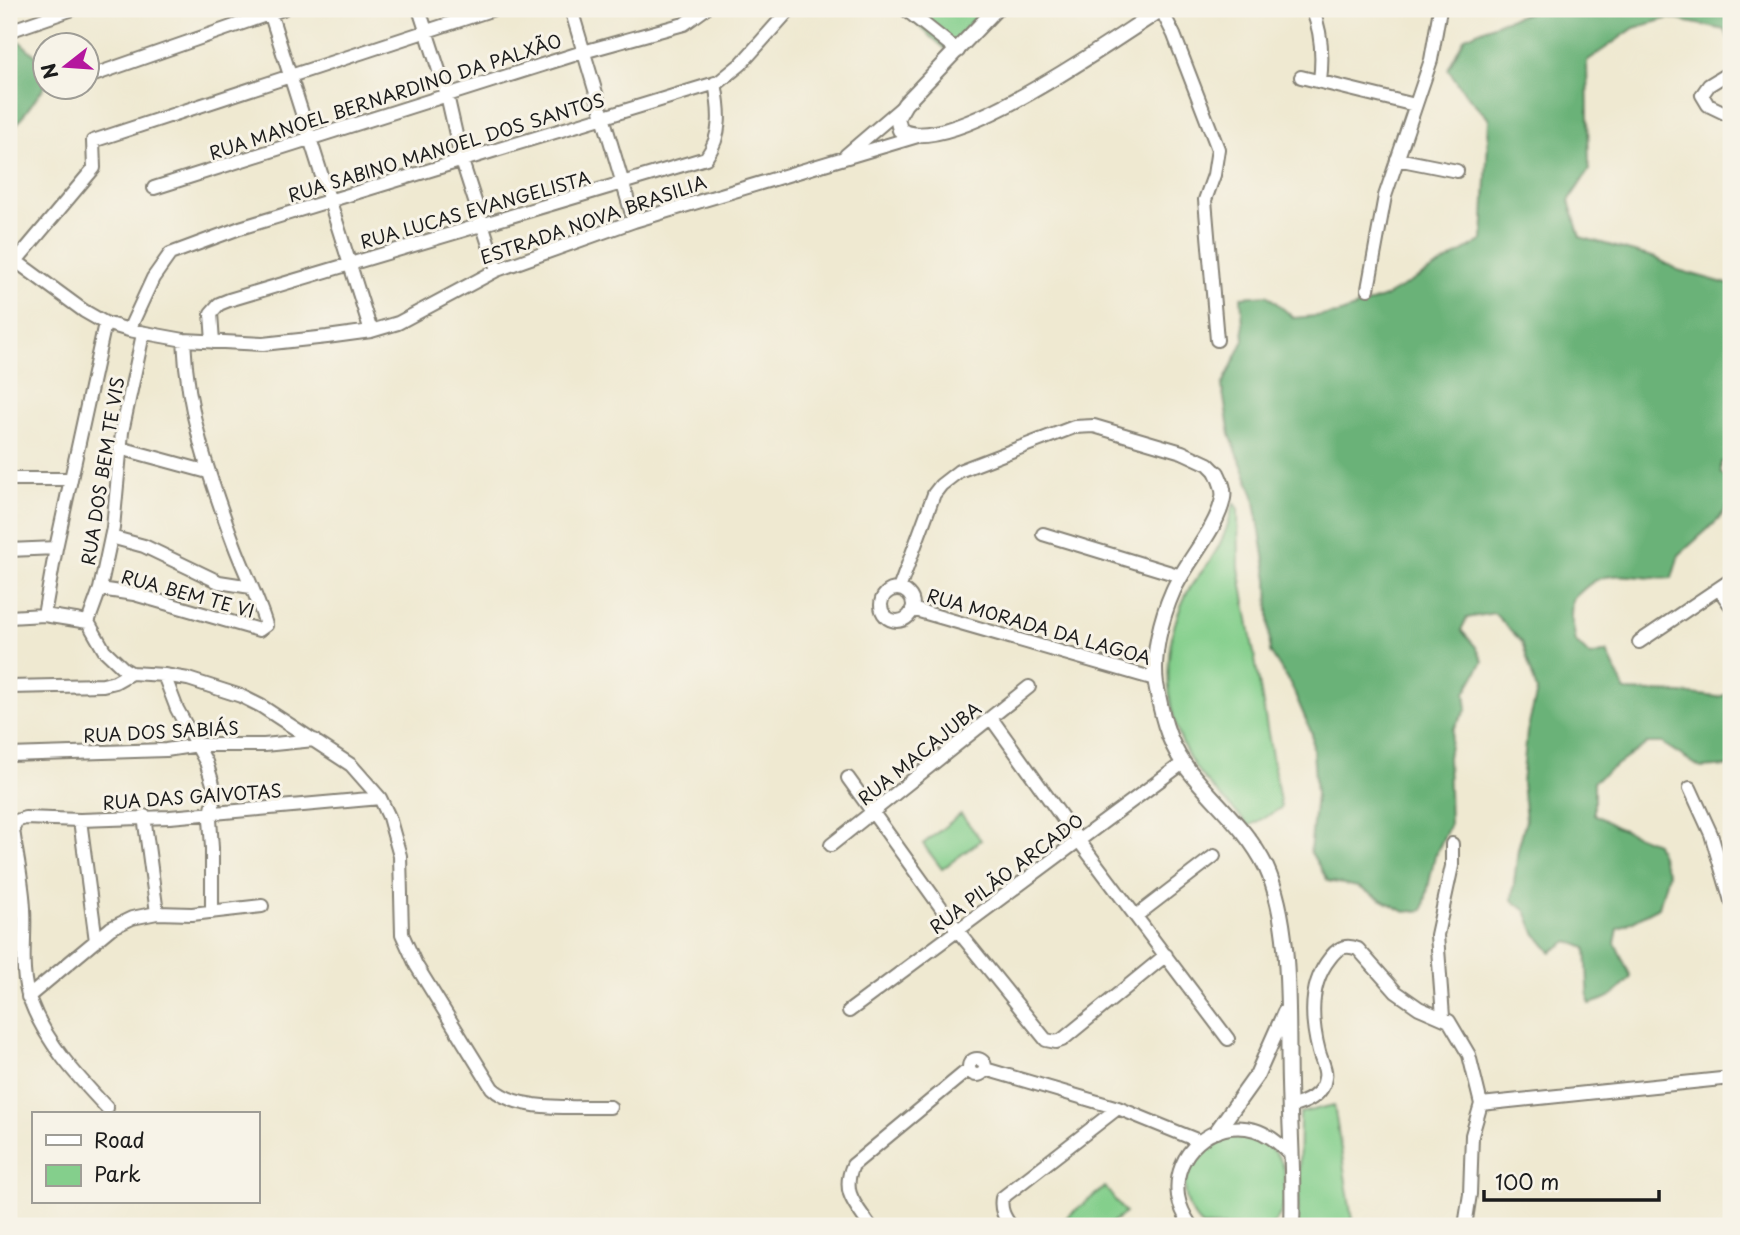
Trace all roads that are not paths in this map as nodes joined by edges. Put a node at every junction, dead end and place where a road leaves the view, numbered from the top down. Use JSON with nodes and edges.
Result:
{"nodes":[{"id":1,"x":73,"y":9,"type":"edge"},
{"id":2,"x":419,"y":9,"type":"edge"},
{"id":3,"x":494,"y":9,"type":"edge"},
{"id":4,"x":571,"y":9,"type":"edge"},
{"id":5,"x":705,"y":9,"type":"edge"},
{"id":6,"x":790,"y":9,"type":"edge"},
{"id":7,"x":905,"y":9,"type":"edge"},
{"id":8,"x":996,"y":9,"type":"edge"},
{"id":9,"x":1161,"y":9,"type":"edge"},
{"id":10,"x":1311,"y":9,"type":"edge"},
{"id":11,"x":1440,"y":9,"type":"edge"},
{"id":12,"x":274,"y":10,"type":"edge"},
{"id":13,"x":9,"y":32,"type":"edge"},
{"id":14,"x":427,"y":32,"type":"junction"},
{"id":15,"x":958,"y":51,"type":"junction"},
{"id":16,"x":583,"y":52,"type":"junction"},
{"id":17,"x":102,"y":72,"type":"edge"},
{"id":18,"x":291,"y":74,"type":"junction"},
{"id":19,"x":1727,"y":74,"type":"dead end"},
{"id":20,"x":1301,"y":77,"type":"dead end"},
{"id":21,"x":1320,"y":80,"type":"junction"},
{"id":22,"x":715,"y":83,"type":"junction"},
{"id":23,"x":447,"y":95,"type":"junction"},
{"id":24,"x":905,"y":104,"type":"junction"},
{"id":25,"x":1415,"y":105,"type":"junction"},
{"id":26,"x":603,"y":117,"type":"junction"},
{"id":27,"x":1731,"y":117,"type":"edge"},
{"id":28,"x":921,"y":135,"type":"junction"},
{"id":29,"x":310,"y":138,"type":"junction"},
{"id":30,"x":843,"y":158,"type":"junction"},
{"id":31,"x":1396,"y":159,"type":"junction"},
{"id":32,"x":462,"y":161,"type":"junction"},
{"id":33,"x":1457,"y":171,"type":"dead end"},
{"id":34,"x":624,"y":184,"type":"junction"},
{"id":35,"x":154,"y":188,"type":"dead end"},
{"id":36,"x":331,"y":200,"type":"junction"},
{"id":37,"x":634,"y":221,"type":"junction"},
{"id":38,"x":483,"y":224,"type":"junction"},
{"id":39,"x":12,"y":259,"type":"edge"},
{"id":40,"x":350,"y":263,"type":"junction"},
{"id":41,"x":497,"y":270,"type":"junction"},
{"id":42,"x":1368,"y":289,"type":"dead end"},
{"id":43,"x":105,"y":323,"type":"junction"},
{"id":44,"x":129,"y":330,"type":"junction"},
{"id":45,"x":371,"y":331,"type":"junction"},
{"id":46,"x":143,"y":334,"type":"junction"},
{"id":47,"x":184,"y":340,"type":"junction"},
{"id":48,"x":1217,"y":340,"type":"dead end"},
{"id":49,"x":213,"y":342,"type":"junction"},
{"id":50,"x":120,"y":447,"type":"junction"},
{"id":51,"x":208,"y":472,"type":"junction"},
{"id":52,"x":1217,"y":472,"type":"joint"},
{"id":53,"x":9,"y":479,"type":"edge"},
{"id":54,"x":70,"y":480,"type":"junction"},
{"id":55,"x":1043,"y":534,"type":"dead end"},
{"id":56,"x":111,"y":537,"type":"junction"},
{"id":57,"x":55,"y":548,"type":"junction"},
{"id":58,"x":9,"y":550,"type":"edge"},
{"id":59,"x":1181,"y":576,"type":"junction"},
{"id":60,"x":1731,"y":580,"type":"edge"},
{"id":61,"x":251,"y":587,"type":"junction"},
{"id":62,"x":100,"y":589,"type":"junction"},
{"id":63,"x":900,"y":589,"type":"junction"},
{"id":64,"x":1718,"y":589,"type":"junction"},
{"id":65,"x":1731,"y":606,"type":"edge"},
{"id":66,"x":912,"y":609,"type":"junction"},
{"id":67,"x":44,"y":615,"type":"junction"},
{"id":68,"x":9,"y":617,"type":"edge"},
{"id":69,"x":88,"y":622,"type":"junction"},
{"id":70,"x":1639,"y":642,"type":"dead end"},
{"id":71,"x":131,"y":673,"type":"junction"},
{"id":72,"x":164,"y":675,"type":"junction"},
{"id":73,"x":1155,"y":679,"type":"junction"},
{"id":74,"x":9,"y":687,"type":"edge"},
{"id":75,"x":1029,"y":687,"type":"dead end"},
{"id":76,"x":991,"y":718,"type":"junction"},
{"id":77,"x":314,"y":740,"type":"junction"},
{"id":78,"x":198,"y":745,"type":"junction"},
{"id":79,"x":9,"y":755,"type":"edge"},
{"id":80,"x":1183,"y":763,"type":"junction"},
{"id":81,"x":848,"y":778,"type":"dead end"},
{"id":82,"x":1690,"y":788,"type":"dead end"},
{"id":83,"x":380,"y":797,"type":"junction"},
{"id":84,"x":874,"y":811,"type":"junction"},
{"id":85,"x":211,"y":812,"type":"junction"},
{"id":86,"x":144,"y":816,"type":"junction"},
{"id":87,"x":80,"y":820,"type":"junction"},
{"id":88,"x":1079,"y":841,"type":"junction"},
{"id":89,"x":1452,"y":844,"type":"dead end"},
{"id":90,"x":831,"y":845,"type":"dead end"},
{"id":91,"x":1214,"y":856,"type":"dead end"},
{"id":92,"x":1731,"y":901,"type":"edge"},
{"id":93,"x":262,"y":906,"type":"dead end"},
{"id":94,"x":24,"y":908,"type":"junction"},
{"id":95,"x":212,"y":912,"type":"junction"},
{"id":96,"x":9,"y":913,"type":"edge"},
{"id":97,"x":157,"y":913,"type":"junction"},
{"id":98,"x":1136,"y":916,"type":"junction"},
{"id":99,"x":958,"y":931,"type":"junction"},
{"id":100,"x":96,"y":941,"type":"junction"},
{"id":101,"x":1166,"y":956,"type":"junction"},
{"id":102,"x":29,"y":997,"type":"junction"},
{"id":103,"x":1287,"y":1007,"type":"junction"},
{"id":104,"x":849,"y":1011,"type":"dead end"},
{"id":105,"x":1443,"y":1017,"type":"junction"},
{"id":106,"x":1228,"y":1040,"type":"dead end"},
{"id":107,"x":1731,"y":1078,"type":"edge"},
{"id":108,"x":1481,"y":1104,"type":"junction"},
{"id":109,"x":610,"y":1107,"type":"dead end"},
{"id":110,"x":1289,"y":1107,"type":"junction"},
{"id":111,"x":107,"y":1108,"type":"dead end"},
{"id":112,"x":1118,"y":1108,"type":"junction"},
{"id":113,"x":1217,"y":1130,"type":"junction"},
{"id":114,"x":1199,"y":1141,"type":"junction"},
{"id":115,"x":1291,"y":1154,"type":"junction"},
{"id":116,"x":1289,"y":1223,"type":"edge"},
{"id":117,"x":870,"y":1226,"type":"edge"},
{"id":118,"x":1011,"y":1226,"type":"edge"},
{"id":119,"x":1191,"y":1226,"type":"edge"},
{"id":120,"x":1465,"y":1226,"type":"edge"}],
"edges":[{"from":1,"to":13,"type":"street"},
{"from":2,"to":14,"type":"street"},
{"from":3,"to":14,"type":"street"},
{"from":4,"to":16,"type":"street"},
{"from":5,"to":16,"type":"street","name":"RUA MANOEL BERNARDINO DA PALXÃO"},
{"from":6,"to":22,"type":"street","name":"RUA SABINO MANOEL DOS SANTOS"},
{"from":7,"to":15,"type":"street"},
{"from":8,"to":15,"type":"street","name":"ESTRADA NOVA BRASILIA"},
{"from":9,"to":28,"type":"street","name":"ESTRADA NOVA BRASILIA"},
{"from":9,"to":48,"type":"street"},
{"from":10,"to":21,"type":"street"},
{"from":11,"to":25,"type":"street"},
{"from":12,"to":17,"type":"street"},
{"from":12,"to":18,"type":"street"},
{"from":14,"to":18,"type":"street"},
{"from":14,"to":23,"type":"street"},
{"from":15,"to":24,"type":"street","name":"ESTRADA NOVA BRASILIA"},
{"from":16,"to":23,"type":"street","name":"RUA MANOEL BERNARDINO DA PALXÃO"},
{"from":16,"to":26,"type":"street"},
{"from":18,"to":29,"type":"street"},
{"from":18,"to":39,"type":"street"},
{"from":19,"to":27,"type":"street"},
{"from":20,"to":21,"type":"street"},
{"from":21,"to":25,"type":"street"},
{"from":22,"to":26,"type":"street","name":"RUA SABINO MANOEL DOS SANTOS"},
{"from":22,"to":34,"type":"street","name":"RUA LUCAS EVANGELISTA"},
{"from":23,"to":29,"type":"street","name":"RUA MANOEL BERNARDINO DA PALXÃO"},
{"from":23,"to":32,"type":"street"},
{"from":24,"to":28,"type":"street"},
{"from":24,"to":30,"type":"street","name":"ESTRADA NOVA BRASILIA"},
{"from":25,"to":31,"type":"street"},
{"from":26,"to":32,"type":"street","name":"RUA SABINO MANOEL DOS SANTOS"},
{"from":26,"to":34,"type":"street"},
{"from":28,"to":30,"type":"street","name":"ESTRADA NOVA BRASILIA"},
{"from":29,"to":35,"type":"street","name":"RUA MANOEL BERNARDINO DA PALXÃO"},
{"from":29,"to":36,"type":"street"},
{"from":30,"to":37,"type":"street","name":"ESTRADA NOVA BRASILIA"},
{"from":31,"to":33,"type":"street"},
{"from":31,"to":42,"type":"street"},
{"from":32,"to":36,"type":"street","name":"RUA SABINO MANOEL DOS SANTOS"},
{"from":32,"to":38,"type":"street"},
{"from":34,"to":37,"type":"street"},
{"from":34,"to":38,"type":"street","name":"RUA LUCAS EVANGELISTA"},
{"from":36,"to":40,"type":"street"},
{"from":36,"to":44,"type":"street","name":"RUA SABINO MANOEL DOS SANTOS"},
{"from":37,"to":41,"type":"street","name":"ESTRADA NOVA BRASILIA"},
{"from":38,"to":40,"type":"street","name":"RUA LUCAS EVANGELISTA"},
{"from":38,"to":41,"type":"street"},
{"from":39,"to":43,"type":"street","name":"ESTRADA NOVA BRASILIA"},
{"from":40,"to":45,"type":"street"},
{"from":40,"to":49,"type":"street","name":"RUA LUCAS EVANGELISTA"},
{"from":41,"to":45,"type":"street","name":"ESTRADA NOVA BRASILIA"},
{"from":43,"to":44,"type":"street","name":"ESTRADA NOVA BRASILIA"},
{"from":43,"to":54,"type":"street","name":"RUA DOS BEM TE VIS"},
{"from":44,"to":46,"type":"street","name":"ESTRADA NOVA BRASILIA"},
{"from":45,"to":49,"type":"street","name":"ESTRADA NOVA BRASILIA"},
{"from":46,"to":47,"type":"street","name":"ESTRADA NOVA BRASILIA"},
{"from":46,"to":50,"type":"street","name":"RUA DOS BEM TE VIS"},
{"from":47,"to":49,"type":"street","name":"ESTRADA NOVA BRASILIA"},
{"from":47,"to":51,"type":"street","name":"RUA BEM TE VI"},
{"from":50,"to":51,"type":"street"},
{"from":50,"to":56,"type":"street","name":"RUA DOS BEM TE VIS"},
{"from":51,"to":61,"type":"street","name":"RUA BEM TE VI"},
{"from":52,"to":59,"type":"street","name":"RUA MORADA DA LAGOA"},
{"from":52,"to":63,"type":"street","name":"RUA MORADA DA LAGOA"},
{"from":53,"to":54,"type":"street"},
{"from":54,"to":57,"type":"street","name":"RUA DOS BEM TE VIS"},
{"from":55,"to":59,"type":"street"},
{"from":56,"to":61,"type":"street","name":"RUA BEM TE VI"},
{"from":56,"to":62,"type":"street","name":"RUA DOS BEM TE VIS"},
{"from":57,"to":58,"type":"street"},
{"from":57,"to":67,"type":"street","name":"RUA DOS BEM TE VIS"},
{"from":59,"to":73,"type":"street","name":"RUA MORADA DA LAGOA"},
{"from":60,"to":64,"type":"street"},
{"from":61,"to":62,"type":"street","name":"RUA BEM TE VI"},
{"from":62,"to":69,"type":"street","name":"RUA DOS BEM TE VIS"},
{"from":63,"to":66,"type":"street"},
{"from":63,"to":66,"type":"street"},
{"from":64,"to":65,"type":"street"},
{"from":64,"to":70,"type":"street"},
{"from":66,"to":73,"type":"street","name":"RUA MORADA DA LAGOA"},
{"from":67,"to":68,"type":"street"},
{"from":67,"to":69,"type":"street"},
{"from":69,"to":71,"type":"street"},
{"from":71,"to":72,"type":"street"},
{"from":71,"to":74,"type":"street"},
{"from":72,"to":77,"type":"street"},
{"from":72,"to":78,"type":"street"},
{"from":73,"to":80,"type":"street","name":"RUA MORADA DA LAGOA"},
{"from":75,"to":76,"type":"street","name":"RUA MACAJUBA"},
{"from":76,"to":84,"type":"street","name":"RUA MACAJUBA"},
{"from":76,"to":88,"type":"street"},
{"from":77,"to":78,"type":"street","name":"RUA DOS SABIÁS"},
{"from":77,"to":83,"type":"street"},
{"from":78,"to":79,"type":"street","name":"RUA DOS SABIÁS"},
{"from":78,"to":85,"type":"street"},
{"from":80,"to":88,"type":"street","name":"RUA PILÃO ARCADO"},
{"from":80,"to":103,"type":"street","name":"RUA MORADA DA LAGOA"},
{"from":81,"to":84,"type":"street"},
{"from":82,"to":92,"type":"street"},
{"from":83,"to":85,"type":"street","name":"RUA DAS GAIVOTAS"},
{"from":83,"to":109,"type":"street"},
{"from":84,"to":90,"type":"street","name":"RUA MACAJUBA"},
{"from":84,"to":99,"type":"street"},
{"from":85,"to":86,"type":"street","name":"RUA DAS GAIVOTAS"},
{"from":85,"to":95,"type":"street"},
{"from":86,"to":87,"type":"street","name":"RUA DAS GAIVOTAS"},
{"from":86,"to":97,"type":"street"},
{"from":87,"to":94,"type":"street","name":"RUA DAS GAIVOTAS"},
{"from":87,"to":100,"type":"street"},
{"from":88,"to":98,"type":"street"},
{"from":88,"to":99,"type":"street","name":"RUA PILÃO ARCADO"},
{"from":89,"to":105,"type":"street"},
{"from":91,"to":98,"type":"street"},
{"from":93,"to":95,"type":"street"},
{"from":94,"to":96,"type":"street"},
{"from":94,"to":102,"type":"street"},
{"from":95,"to":97,"type":"street"},
{"from":97,"to":100,"type":"street"},
{"from":98,"to":101,"type":"street"},
{"from":99,"to":101,"type":"street"},
{"from":99,"to":104,"type":"street","name":"RUA PILÃO ARCADO"},
{"from":100,"to":102,"type":"street"},
{"from":101,"to":106,"type":"street"},
{"from":102,"to":111,"type":"street"},
{"from":103,"to":110,"type":"street","name":"RUA MORADA DA LAGOA"},
{"from":103,"to":113,"type":"street"},
{"from":105,"to":108,"type":"street"},
{"from":105,"to":110,"type":"street"},
{"from":107,"to":108,"type":"street"},
{"from":108,"to":120,"type":"street"},
{"from":110,"to":115,"type":"street","name":"RUA MORADA DA LAGOA"},
{"from":112,"to":114,"type":"street"},
{"from":112,"to":117,"type":"street"},
{"from":112,"to":118,"type":"street"},
{"from":113,"to":114,"type":"street"},
{"from":113,"to":115,"type":"street"},
{"from":114,"to":119,"type":"street"},
{"from":115,"to":116,"type":"street","name":"RUA MORADA DA LAGOA"}]}
